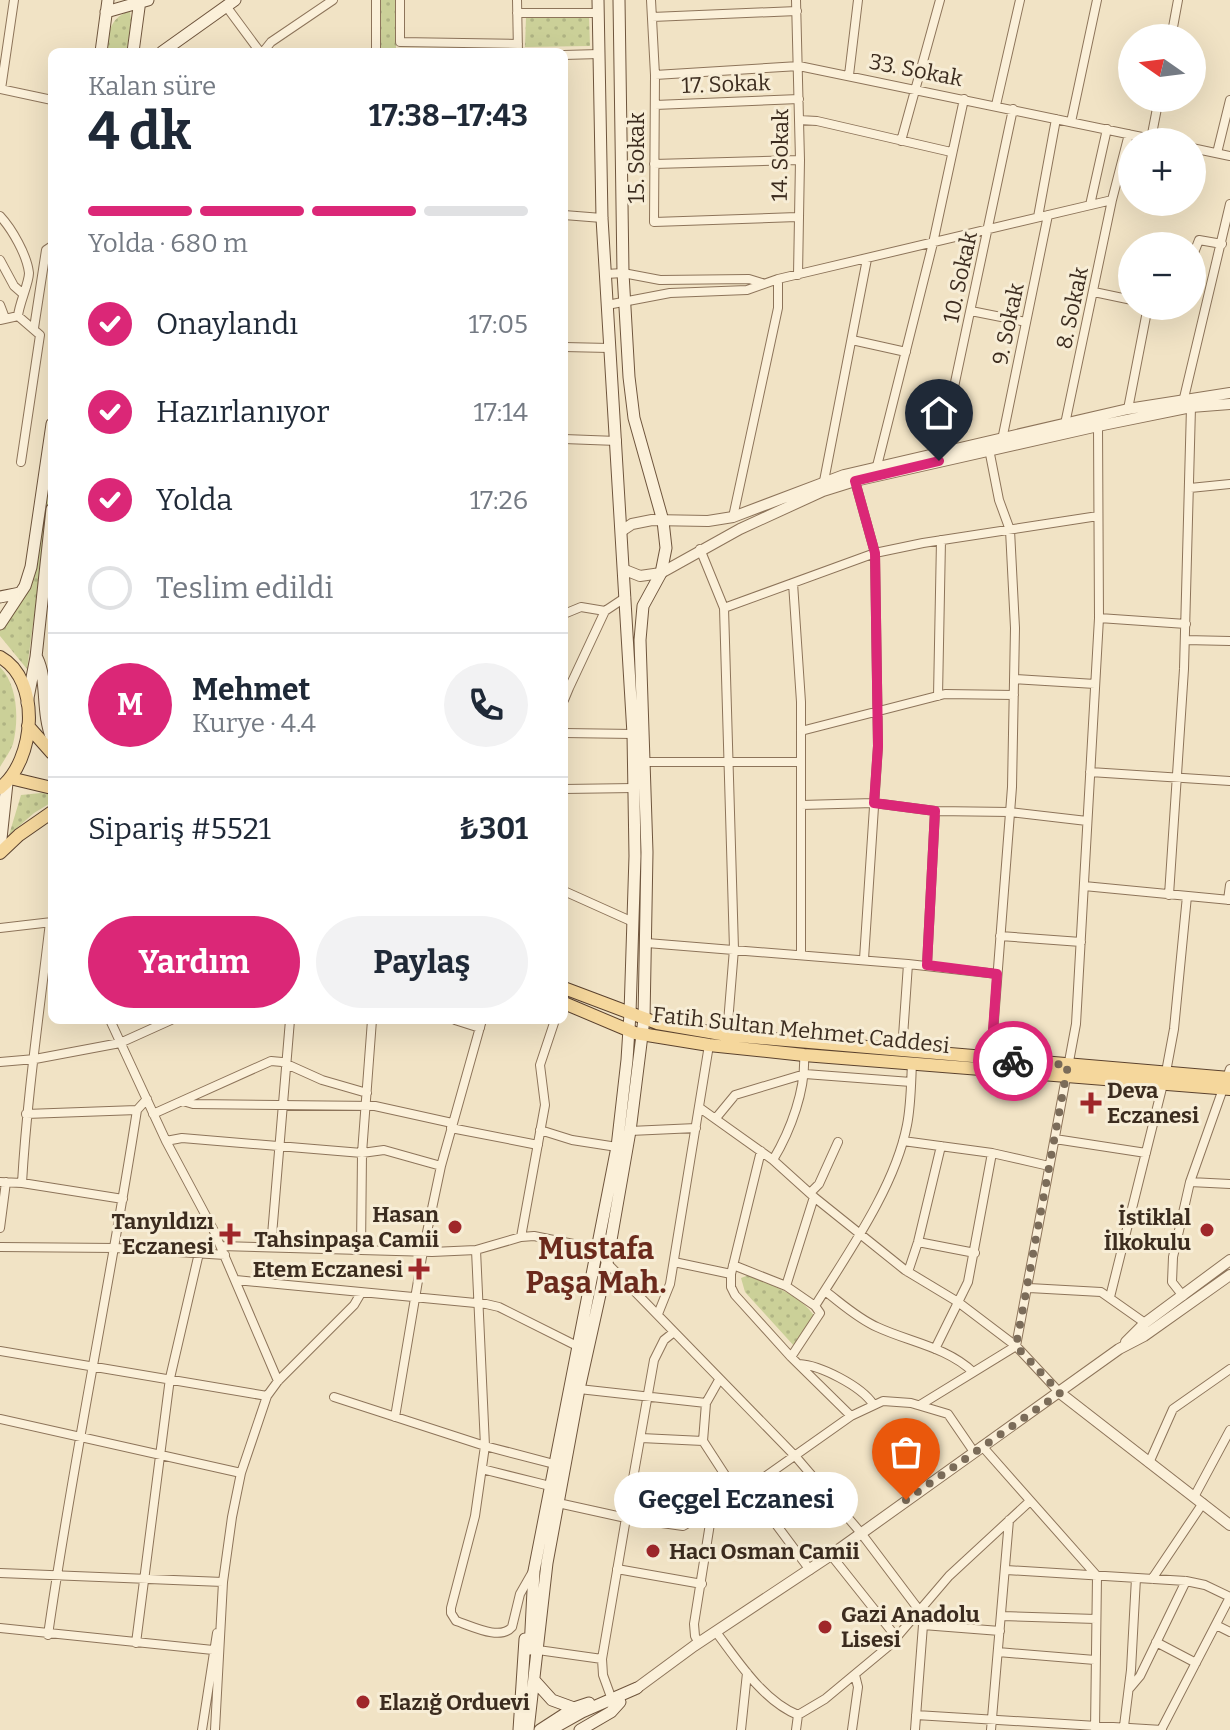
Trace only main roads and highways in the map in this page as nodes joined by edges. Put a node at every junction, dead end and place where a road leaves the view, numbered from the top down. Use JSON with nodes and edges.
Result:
{"nodes":[{"id":1,"x":598,"y":0,"type":"edge"},
{"id":2,"x":619,"y":0,"type":"edge"},
{"id":3,"x":143,"y":1,"type":"edge"},
{"id":4,"x":230,"y":3,"type":"edge"},
{"id":5,"x":107,"y":6,"type":"edge"},
{"id":6,"x":102,"y":48,"type":"edge"},
{"id":7,"x":134,"y":48,"type":"edge"},
{"id":8,"x":168,"y":48,"type":"edge"},
{"id":9,"x":48,"y":451,"type":"edge"},
{"id":10,"x":20,"y":593,"type":"junction"},
{"id":11,"x":47,"y":596,"type":"edge"},
{"id":12,"x":0,"y":597,"type":"edge"},
{"id":13,"x":0,"y":624,"type":"edge"},
{"id":14,"x":0,"y":657,"type":"edge"},
{"id":15,"x":36,"y":657,"type":"junction"},
{"id":16,"x":27,"y":703,"type":"junction"},
{"id":17,"x":28,"y":726,"type":"junction"},
{"id":18,"x":48,"y":727,"type":"edge"},
{"id":19,"x":48,"y":748,"type":"edge"},
{"id":20,"x":6,"y":783,"type":"edge"},
{"id":21,"x":48,"y":788,"type":"edge"},
{"id":22,"x":48,"y":815,"type":"edge"},
{"id":23,"x":0,"y":851,"type":"edge"},
{"id":24,"x":568,"y":990,"type":"edge"},
{"id":25,"x":568,"y":1005,"type":"edge"},
{"id":26,"x":630,"y":1013,"type":"junction"},
{"id":27,"x":644,"y":1019,"type":"junction"},
{"id":28,"x":629,"y":1031,"type":"junction"},
{"id":29,"x":643,"y":1034,"type":"junction"},
{"id":30,"x":1067,"y":1071,"type":"junction"},
{"id":31,"x":1228,"y":1081,"type":"edge"},
{"id":32,"x":534,"y":1571,"type":"junction"},
{"id":33,"x":534,"y":1680,"type":"junction"},
{"id":34,"x":637,"y":1688,"type":"road end"},
{"id":35,"x":616,"y":1699,"type":"junction"},
{"id":36,"x":574,"y":1708,"type":"junction"},
{"id":37,"x":520,"y":1730,"type":"edge"},
{"id":38,"x":528,"y":1730,"type":"edge"},
{"id":39,"x":540,"y":1730,"type":"edge"},
{"id":40,"x":550,"y":1730,"type":"edge"},
{"id":41,"x":561,"y":1730,"type":"edge"},
{"id":42,"x":580,"y":1730,"type":"edge"}],
"edges":[{"from":1,"to":26,"type":"main road"},
{"from":2,"to":27,"type":"main road"},
{"from":3,"to":5,"type":"main road"},
{"from":3,"to":7,"type":"main road"},
{"from":4,"to":8,"type":"main road"},
{"from":5,"to":6,"type":"main road"},
{"from":9,"to":10,"type":"main road"},
{"from":10,"to":12,"type":"main road"},
{"from":10,"to":13,"type":"main road"},
{"from":11,"to":15,"type":"main road"},
{"from":14,"to":16,"type":"main road"},
{"from":15,"to":16,"type":"main road"},
{"from":15,"to":18,"type":"main road"},
{"from":16,"to":17,"type":"main road"},
{"from":17,"to":19,"type":"main road"},
{"from":17,"to":20,"type":"main road"},
{"from":20,"to":21,"type":"main road"},
{"from":20,"to":23,"type":"main road"},
{"from":22,"to":23,"type":"main road"},
{"from":24,"to":26,"type":"main road"},
{"from":25,"to":28,"type":"main road","name":"Fatih Sultan Mehmet Caddesi"},
{"from":26,"to":27,"type":"main road"},
{"from":26,"to":28,"type":"main road"},
{"from":27,"to":29,"type":"main road"},
{"from":27,"to":30,"type":"main road"},
{"from":28,"to":29,"type":"main road","name":"Fatih Sultan Mehmet Caddesi"},
{"from":28,"to":32,"type":"main road"},
{"from":29,"to":30,"type":"main road","name":"Fatih Sultan Mehmet Caddesi"},
{"from":29,"to":33,"type":"main road"},
{"from":30,"to":31,"type":"main road","name":"Fatih Sultan Mehmet Caddesi"},
{"from":32,"to":37,"type":"main road"},
{"from":32,"to":37,"type":"main road"},
{"from":33,"to":36,"type":"main road"},
{"from":33,"to":38,"type":"main road"},
{"from":34,"to":35,"type":"main road"},
{"from":35,"to":36,"type":"main road"},
{"from":35,"to":40,"type":"main road"},
{"from":35,"to":41,"type":"main road"},
{"from":35,"to":42,"type":"main road"},
{"from":36,"to":39,"type":"main road"}]}
